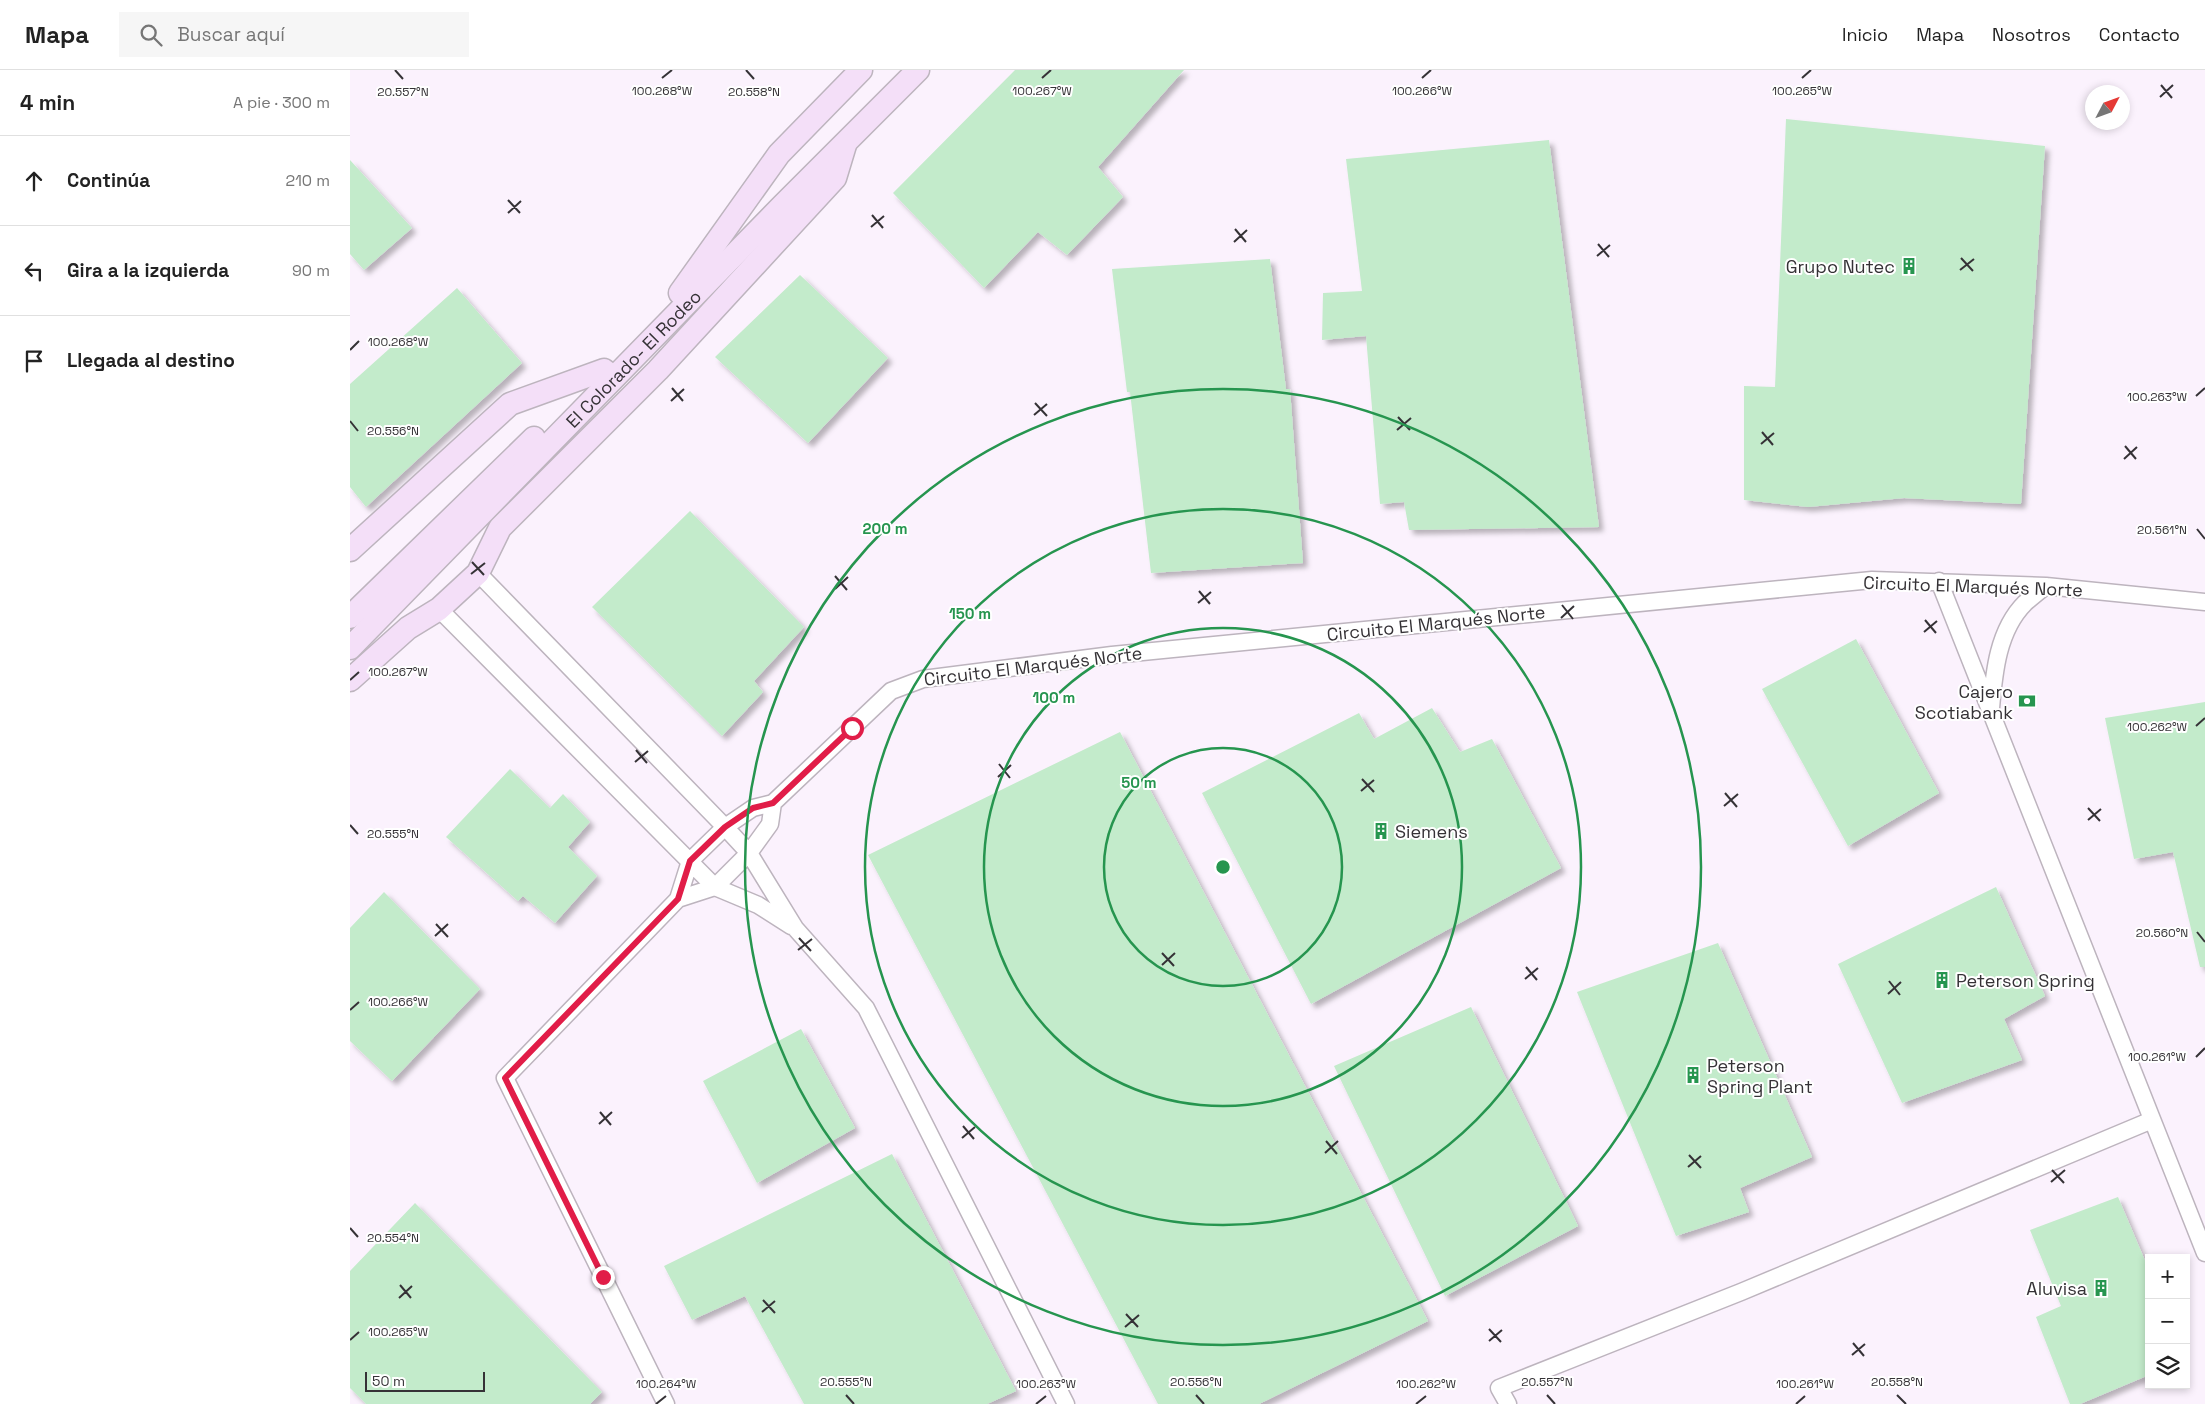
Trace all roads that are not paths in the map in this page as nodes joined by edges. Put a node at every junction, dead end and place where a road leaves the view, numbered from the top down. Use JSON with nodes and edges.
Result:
{"nodes":[{"id":1,"x":861,"y":70,"type":"edge"},
{"id":2,"x":896,"y":70,"type":"edge"},
{"id":3,"x":918,"y":70,"type":"edge"},
{"id":4,"x":847,"y":141,"type":"junction"},
{"id":5,"x":680,"y":292,"type":"junction"},
{"id":6,"x":604,"y":370,"type":"junction"},
{"id":7,"x":350,"y":550,"type":"edge"},
{"id":8,"x":478,"y":573,"type":"junction"},
{"id":9,"x":1939,"y":581,"type":"junction"},
{"id":10,"x":2046,"y":586,"type":"junction"},
{"id":11,"x":2205,"y":602,"type":"edge"},
{"id":12,"x":438,"y":609,"type":"junction"},
{"id":13,"x":350,"y":617,"type":"edge"},
{"id":14,"x":350,"y":648,"type":"edge"},
{"id":15,"x":350,"y":680,"type":"edge"},
{"id":16,"x":1991,"y":712,"type":"junction"},
{"id":17,"x":773,"y":803,"type":"junction"},
{"id":18,"x":725,"y":827,"type":"junction"},
{"id":19,"x":749,"y":853,"type":"junction"},
{"id":20,"x":690,"y":861,"type":"junction"},
{"id":21,"x":715,"y":887,"type":"junction"},
{"id":22,"x":678,"y":899,"type":"junction"},
{"id":23,"x":795,"y":928,"type":"junction"},
{"id":24,"x":2152,"y":1120,"type":"junction"},
{"id":25,"x":2205,"y":1253,"type":"edge"},
{"id":26,"x":666,"y":1404,"type":"edge"},
{"id":27,"x":1066,"y":1404,"type":"edge"},
{"id":28,"x":1508,"y":1404,"type":"edge"}],
"edges":[{"from":1,"to":5,"type":"main road"},
{"from":2,"to":5,"type":"main road","name":"El Colorado- El Rodeo"},
{"from":3,"to":4,"type":"main road","name":"El Colorado- El Rodeo"},
{"from":4,"to":8,"type":"main road"},
{"from":4,"to":14,"type":"main road","name":"El Colorado- El Rodeo"},
{"from":5,"to":6,"type":"main road","name":"El Colorado- El Rodeo"},
{"from":6,"to":7,"type":"main road"},
{"from":6,"to":13,"type":"main road","name":"El Colorado- El Rodeo"},
{"from":8,"to":12,"type":"main road"},
{"from":8,"to":18,"type":"street"},
{"from":9,"to":10,"type":"street","name":"Circuito El Marqués Norte"},
{"from":9,"to":16,"type":"street"},
{"from":9,"to":17,"type":"street","name":"Circuito El Marqués Norte"},
{"from":10,"to":11,"type":"street","name":"Circuito El Marqués Norte"},
{"from":10,"to":16,"type":"street"},
{"from":12,"to":15,"type":"main road"},
{"from":12,"to":20,"type":"street"},
{"from":16,"to":24,"type":"street"},
{"from":17,"to":18,"type":"street","name":"Circuito El Marqués Norte"},
{"from":17,"to":19,"type":"street","name":"Circuito El Marqués Norte"},
{"from":18,"to":19,"type":"street"},
{"from":18,"to":20,"type":"street","name":"Circuito El Marqués Norte"},
{"from":19,"to":21,"type":"street","name":"Circuito El Marqués Norte"},
{"from":19,"to":23,"type":"street"},
{"from":20,"to":21,"type":"street"},
{"from":20,"to":22,"type":"street","name":"Circuito El Marqués Norte"},
{"from":21,"to":22,"type":"street","name":"Circuito El Marqués Norte"},
{"from":21,"to":23,"type":"street"},
{"from":22,"to":26,"type":"street","name":"Circuito El Marqués Norte"},
{"from":23,"to":27,"type":"street"},
{"from":24,"to":25,"type":"street"},
{"from":24,"to":28,"type":"street"}]}
